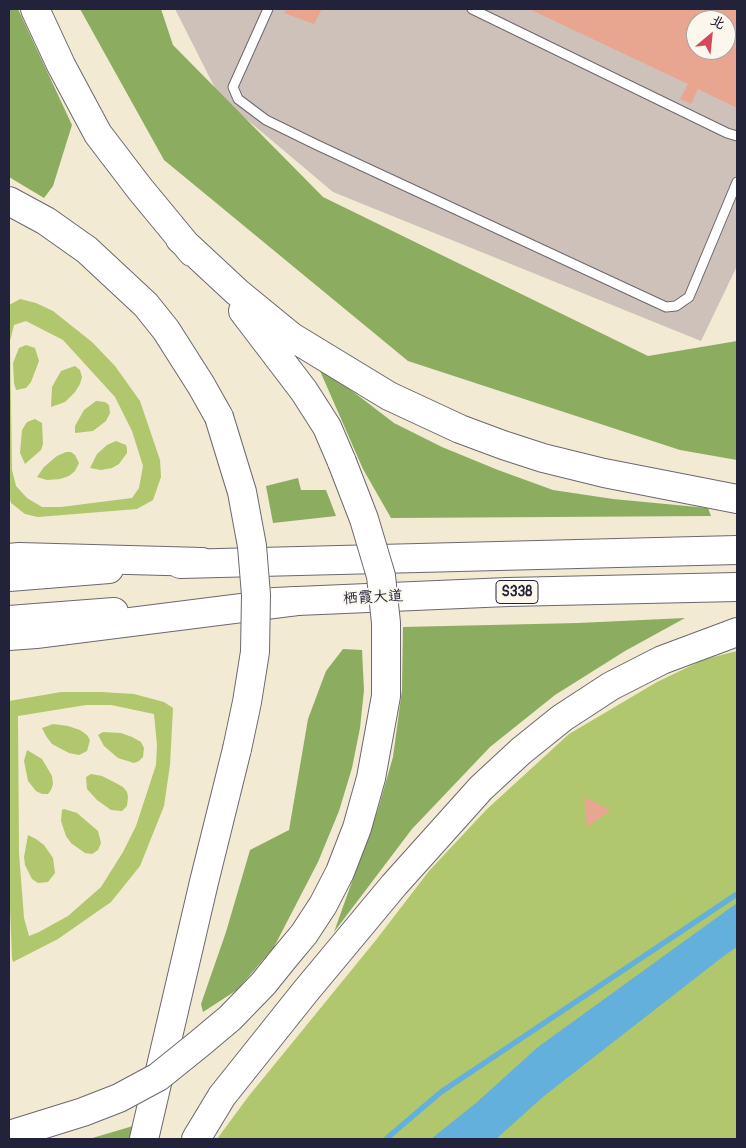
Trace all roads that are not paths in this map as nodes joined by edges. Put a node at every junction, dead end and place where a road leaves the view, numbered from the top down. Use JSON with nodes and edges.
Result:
{"nodes":[{"id":1,"x":35,"y":9,"type":"edge"},
{"id":2,"x":268,"y":9,"type":"edge"},
{"id":3,"x":472,"y":9,"type":"edge"},
{"id":4,"x":737,"y":136,"type":"edge"},
{"id":5,"x":737,"y":182,"type":"edge"},
{"id":6,"x":9,"y":201,"type":"edge"},
{"id":7,"x":180,"y":239,"type":"junction"},
{"id":8,"x":737,"y":499,"type":"edge"},
{"id":9,"x":737,"y":550,"type":"edge"},
{"id":10,"x":9,"y":558,"type":"edge"},
{"id":11,"x":202,"y":562,"type":"junction"},
{"id":12,"x":9,"y":577,"type":"edge"},
{"id":13,"x":737,"y":588,"type":"edge"},
{"id":14,"x":297,"y":602,"type":"junction"},
{"id":15,"x":9,"y":620,"type":"edge"},
{"id":16,"x":737,"y":632,"type":"edge"},
{"id":17,"x":9,"y":636,"type":"edge"},
{"id":18,"x":9,"y":1135,"type":"edge"},
{"id":19,"x":144,"y":1139,"type":"edge"},
{"id":20,"x":196,"y":1139,"type":"edge"}],
"edges":[{"from":1,"to":7,"type":"highway"},
{"from":2,"to":5,"type":"lane"},
{"from":3,"to":4,"type":"lane"},
{"from":6,"to":19,"type":"highway","bridge":true},
{"from":7,"to":8,"type":"highway"},
{"from":7,"to":18,"type":"highway","bridge":true},
{"from":9,"to":11,"type":"highway"},
{"from":10,"to":11,"type":"highway"},
{"from":11,"to":12,"type":"highway"},
{"from":13,"to":14,"type":"highway","name":"栖霞大道","number":"S338"},
{"from":14,"to":15,"type":"highway","name":"栖霞大道"},
{"from":14,"to":17,"type":"highway"},
{"from":16,"to":20,"type":"highway"}]}
